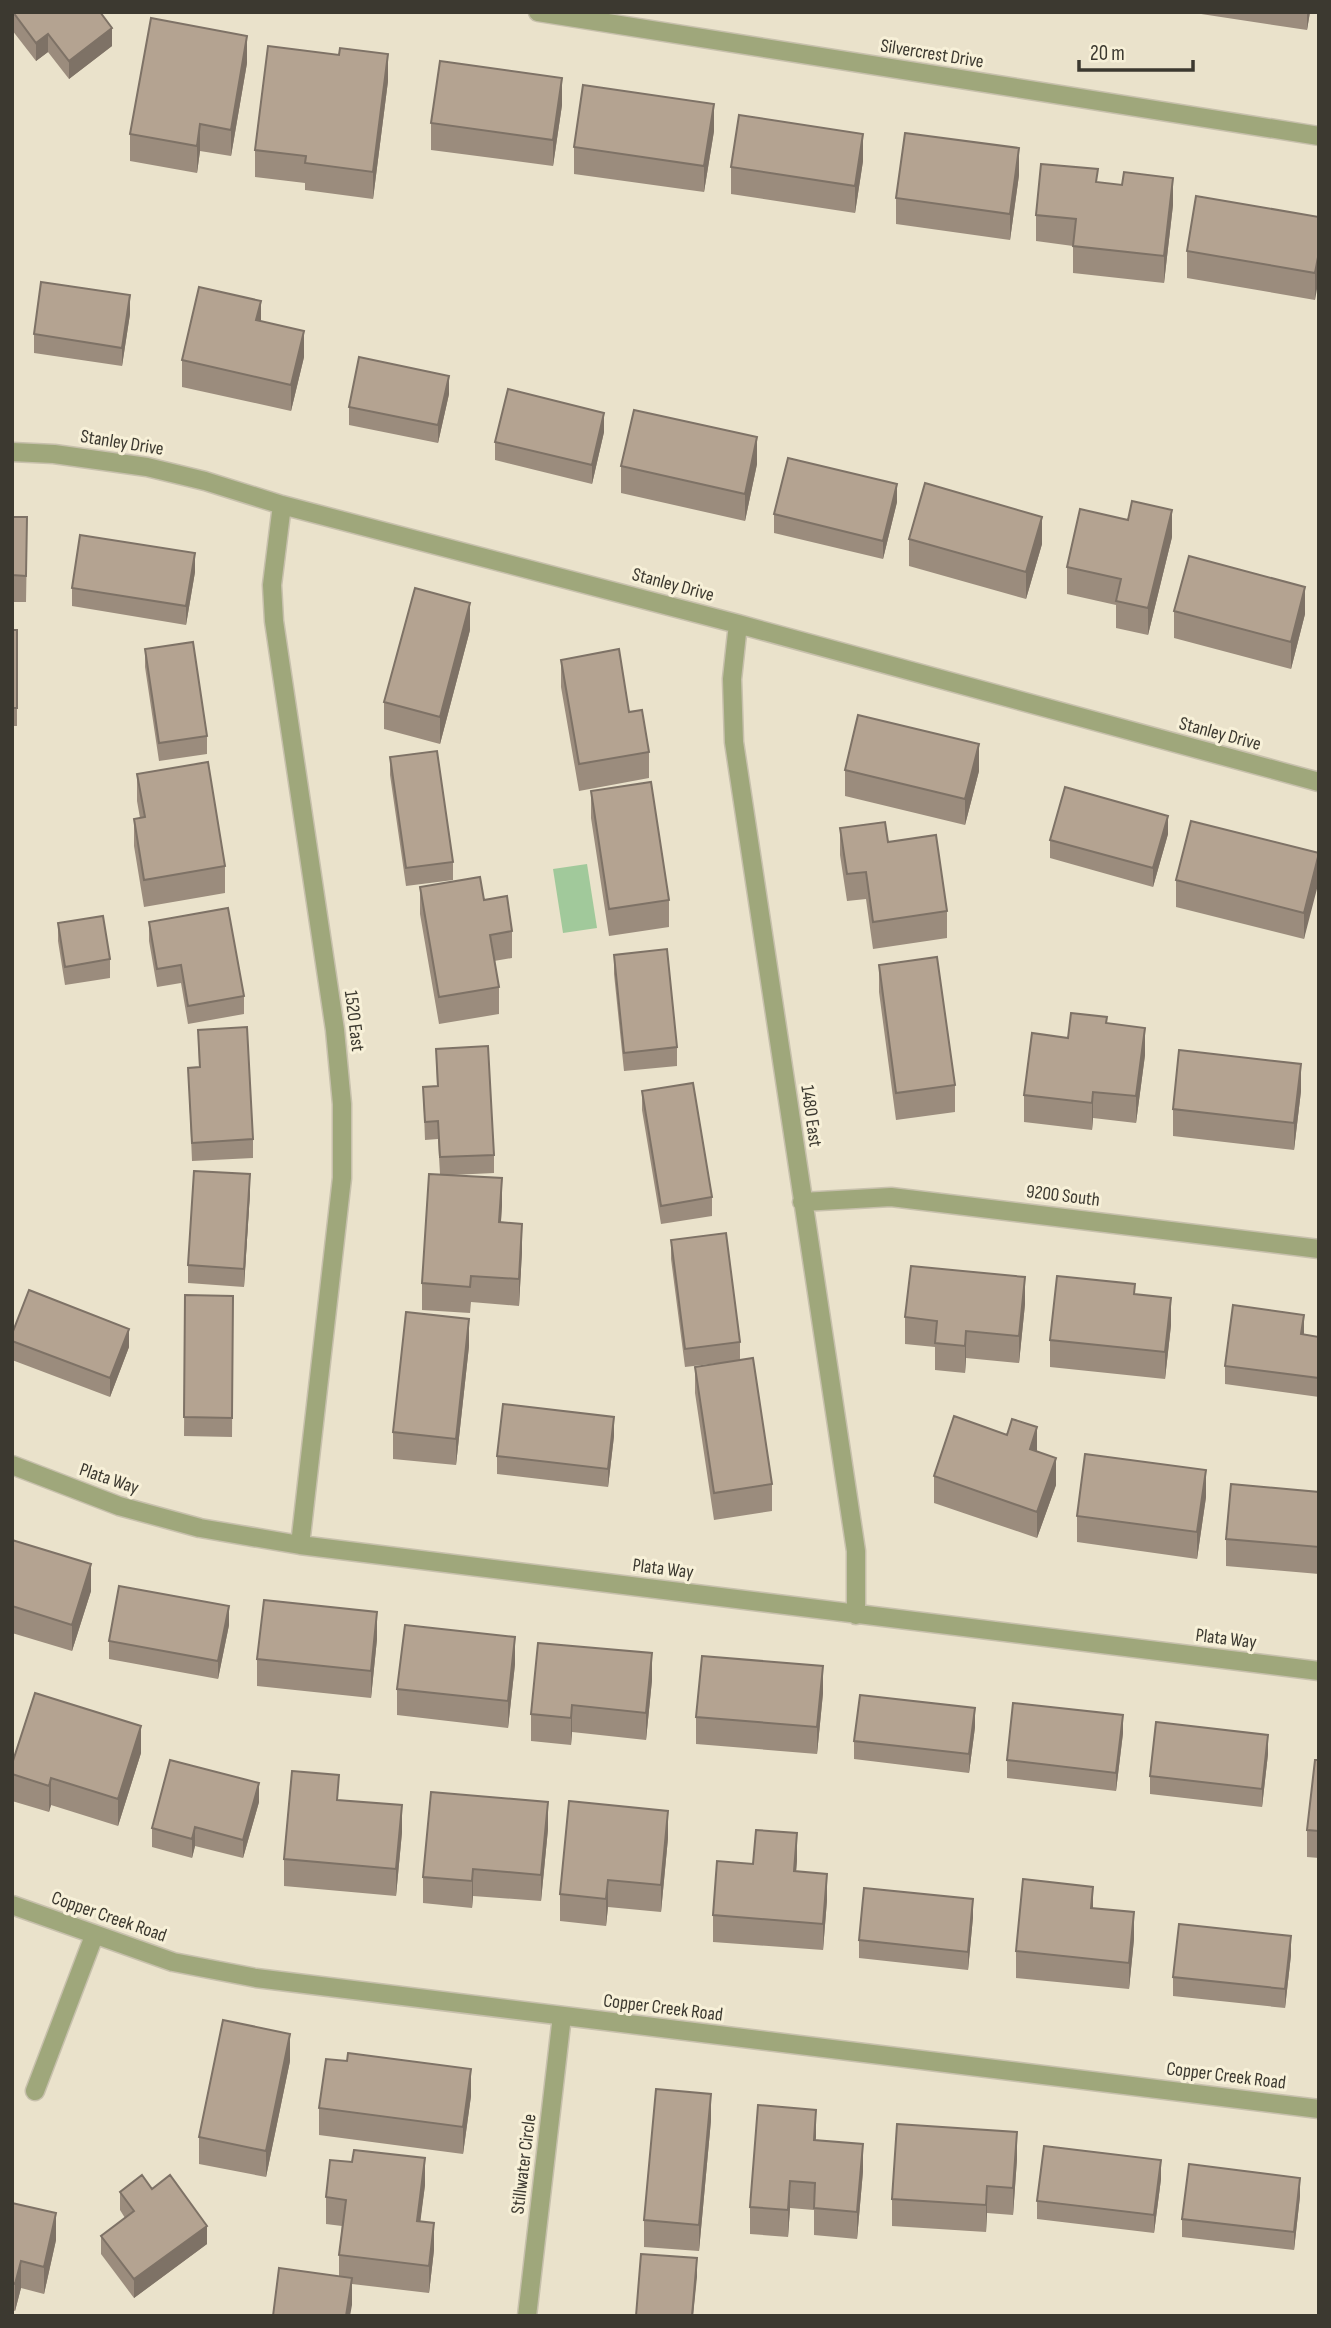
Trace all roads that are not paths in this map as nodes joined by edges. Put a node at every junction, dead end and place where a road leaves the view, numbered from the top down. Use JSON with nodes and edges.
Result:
{"nodes":[{"id":1,"x":538,"y":12,"type":"edge"},
{"id":2,"x":1319,"y":136,"type":"edge"},
{"id":3,"x":12,"y":452,"type":"edge"},
{"id":4,"x":282,"y":505,"type":"junction"},
{"id":5,"x":737,"y":624,"type":"junction"},
{"id":6,"x":1319,"y":782,"type":"edge"},
{"id":7,"x":802,"y":1202,"type":"junction"},
{"id":8,"x":1319,"y":1249,"type":"edge"},
{"id":9,"x":12,"y":1465,"type":"edge"},
{"id":10,"x":300,"y":1545,"type":"junction"},
{"id":11,"x":856,"y":1615,"type":"junction"},
{"id":12,"x":1319,"y":1671,"type":"edge"},
{"id":13,"x":12,"y":1905,"type":"edge"},
{"id":14,"x":94,"y":1936,"type":"junction"},
{"id":15,"x":562,"y":2016,"type":"junction"},
{"id":16,"x":35,"y":2091,"type":"dead end"},
{"id":17,"x":1319,"y":2109,"type":"edge"},
{"id":18,"x":527,"y":2316,"type":"edge"}],
"edges":[{"from":1,"to":2,"type":"street","name":"Silvercrest Drive"},
{"from":3,"to":4,"type":"street","name":"Stanley Drive"},
{"from":4,"to":5,"type":"street","name":"Stanley Drive"},
{"from":4,"to":10,"type":"street","name":"1520 East"},
{"from":5,"to":6,"type":"street","name":"Stanley Drive"},
{"from":5,"to":7,"type":"street","name":"1480 East"},
{"from":7,"to":8,"type":"street","name":"9200 South"},
{"from":7,"to":11,"type":"street","name":"1480 East"},
{"from":9,"to":10,"type":"street","name":"Plata Way"},
{"from":10,"to":11,"type":"street","name":"Plata Way"},
{"from":11,"to":12,"type":"street","name":"Plata Way"},
{"from":13,"to":14,"type":"street","name":"Copper Creek Road"},
{"from":14,"to":15,"type":"street","name":"Copper Creek Road"},
{"from":14,"to":16,"type":"street"},
{"from":15,"to":17,"type":"street","name":"Copper Creek Road"},
{"from":15,"to":18,"type":"street","name":"Stillwater Circle"}]}
